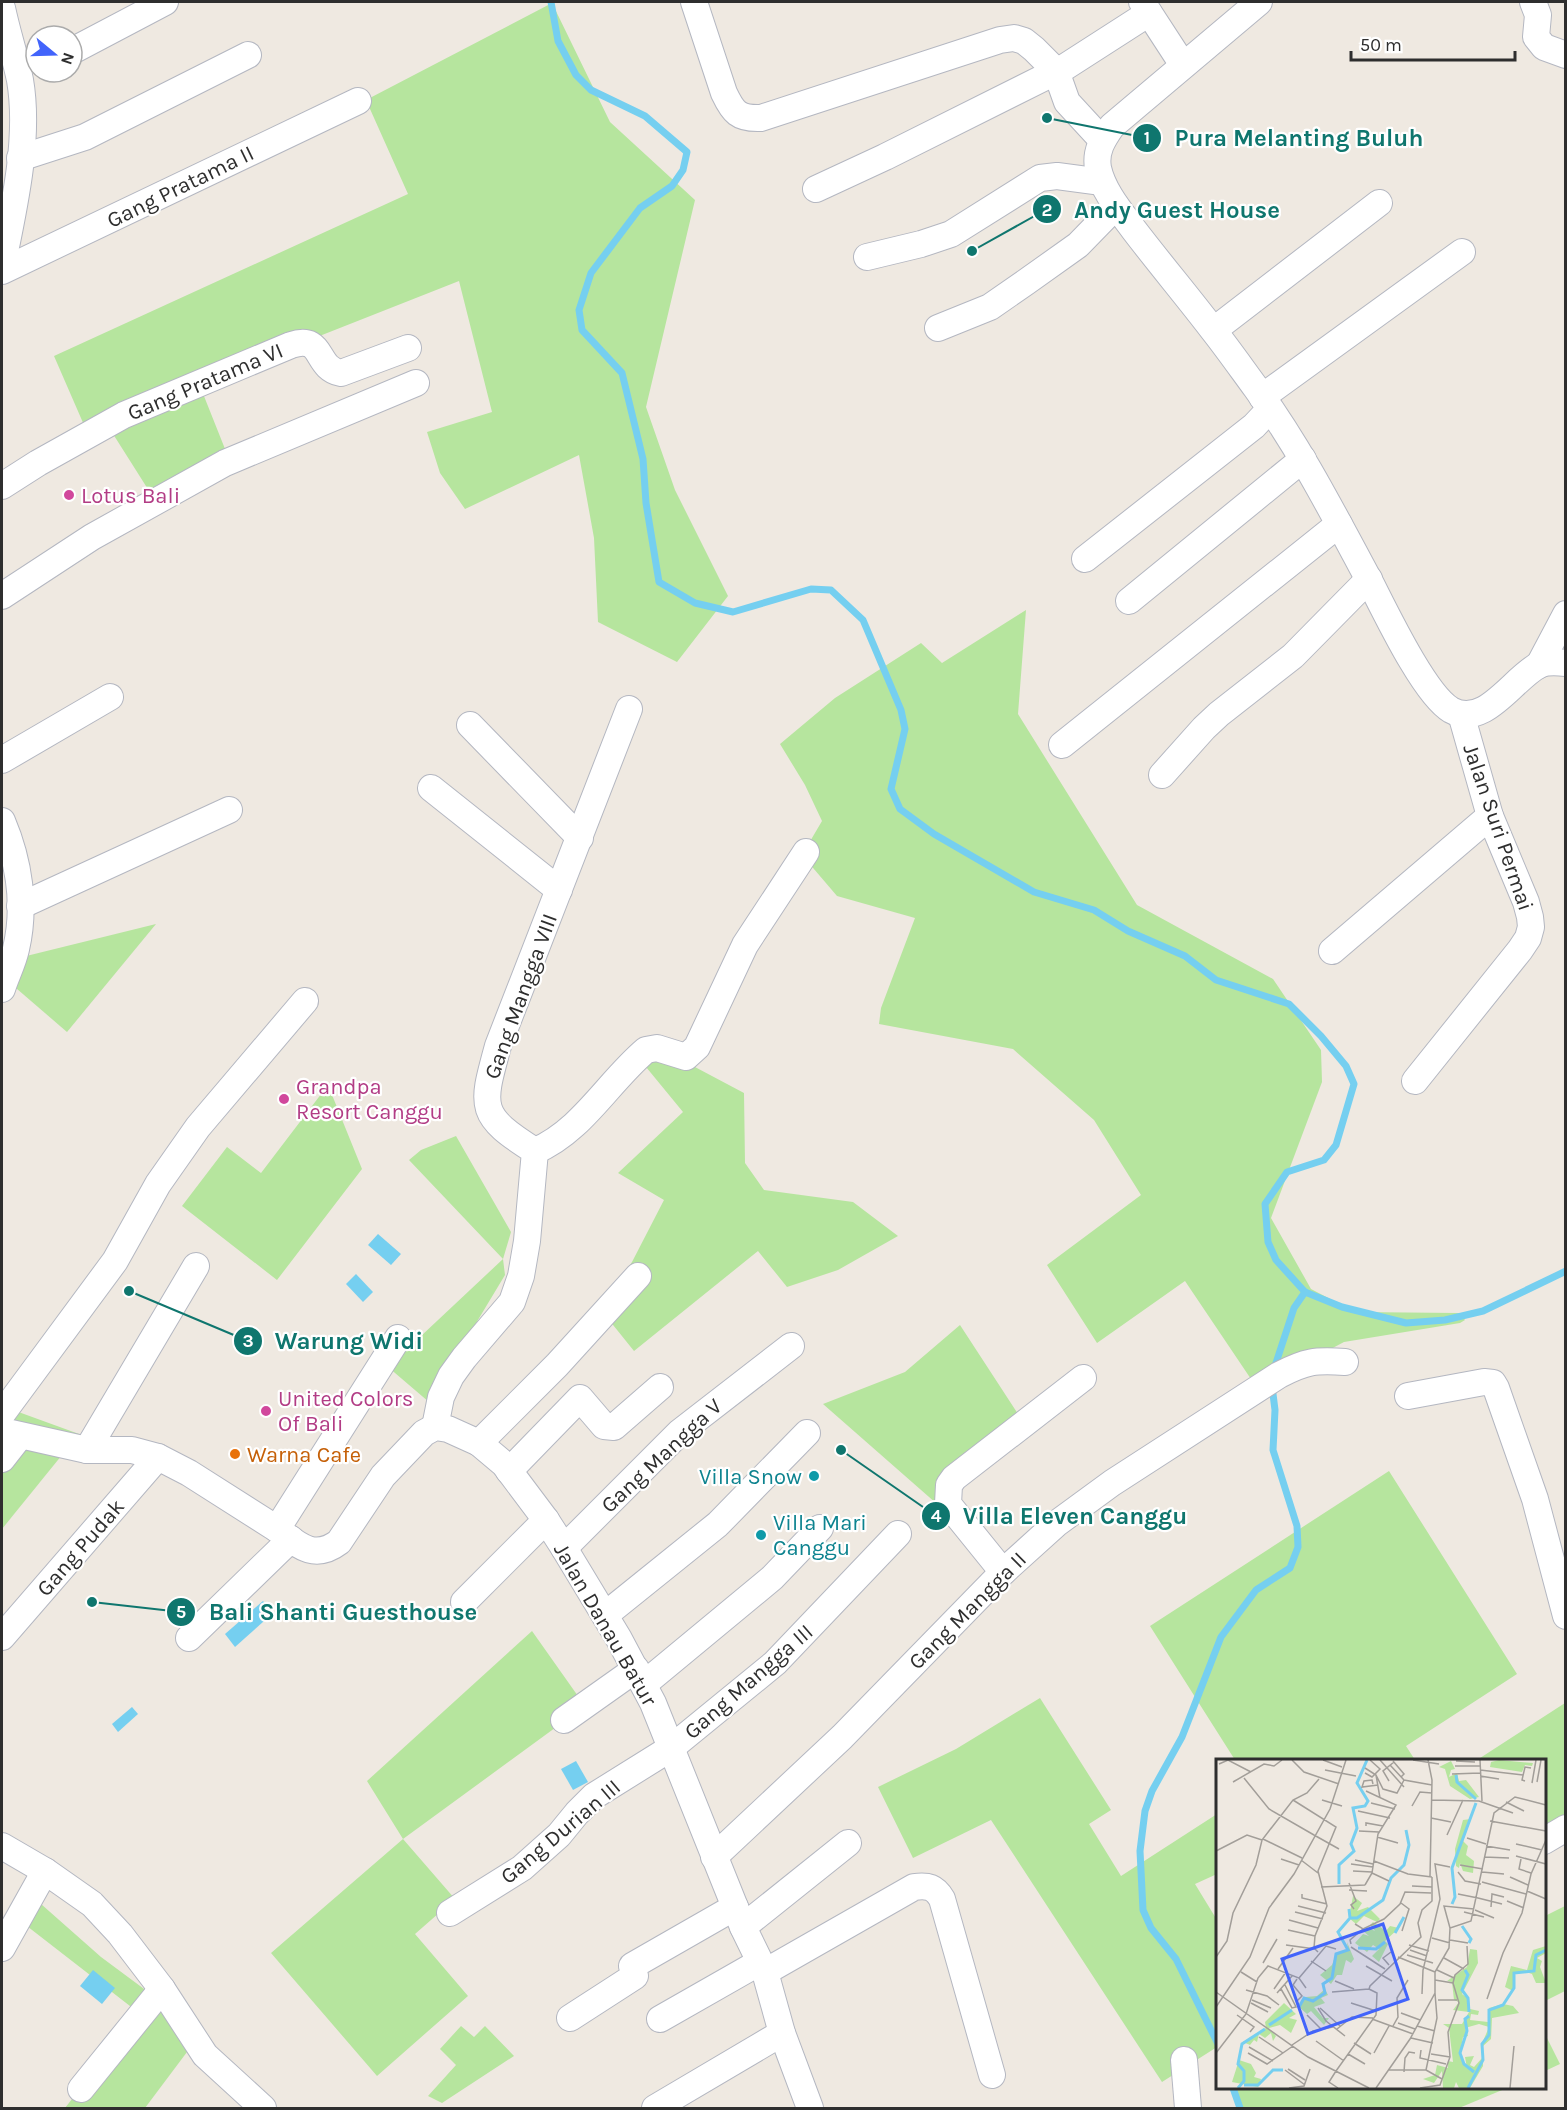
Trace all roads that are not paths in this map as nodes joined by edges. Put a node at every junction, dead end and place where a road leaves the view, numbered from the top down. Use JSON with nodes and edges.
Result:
{"nodes":[{"id":1,"x":165,"y":2,"type":"edge"},
{"id":2,"x":694,"y":2,"type":"edge"},
{"id":3,"x":1259,"y":2,"type":"edge"},
{"id":4,"x":1533,"y":2,"type":"edge"},
{"id":5,"x":1146,"y":7,"type":"edge"},
{"id":6,"x":2,"y":8,"type":"edge"},
{"id":7,"x":84,"y":45,"type":"edge"},
{"id":8,"x":248,"y":55,"type":"dead end"},
{"id":9,"x":1566,"y":55,"type":"edge"},
{"id":10,"x":1183,"y":64,"type":"junction"},
{"id":11,"x":24,"y":65,"type":"edge"},
{"id":12,"x":1056,"y":71,"type":"junction"},
{"id":13,"x":26,"y":84,"type":"edge"},
{"id":14,"x":358,"y":100,"type":"dead end"},
{"id":15,"x":1102,"y":140,"type":"junction"},
{"id":16,"x":20,"y":158,"type":"junction"},
{"id":17,"x":1102,"y":182,"type":"junction"},
{"id":18,"x":816,"y":189,"type":"dead end"},
{"id":19,"x":1379,"y":203,"type":"dead end"},
{"id":20,"x":1116,"y":206,"type":"junction"},
{"id":21,"x":1462,"y":252,"type":"dead end"},
{"id":22,"x":867,"y":258,"type":"dead end"},
{"id":23,"x":2,"y":266,"type":"edge"},
{"id":24,"x":2,"y":271,"type":"edge"},
{"id":25,"x":938,"y":328,"type":"dead end"},
{"id":26,"x":1214,"y":330,"type":"junction"},
{"id":27,"x":408,"y":348,"type":"dead end"},
{"id":28,"x":416,"y":383,"type":"dead end"},
{"id":29,"x":1266,"y":403,"type":"junction"},
{"id":30,"x":1304,"y":459,"type":"junction"},
{"id":31,"x":2,"y":486,"type":"edge"},
{"id":32,"x":1339,"y":524,"type":"junction"},
{"id":33,"x":1084,"y":559,"type":"dead end"},
{"id":34,"x":1368,"y":579,"type":"junction"},
{"id":35,"x":2,"y":596,"type":"edge"},
{"id":36,"x":1129,"y":601,"type":"dead end"},
{"id":37,"x":1566,"y":614,"type":"edge"},
{"id":38,"x":1566,"y":663,"type":"edge"},
{"id":39,"x":1539,"y":665,"type":"junction"},
{"id":40,"x":110,"y":697,"type":"dead end"},
{"id":41,"x":629,"y":709,"type":"dead end"},
{"id":42,"x":1461,"y":714,"type":"junction"},
{"id":43,"x":470,"y":725,"type":"dead end"},
{"id":44,"x":1062,"y":745,"type":"dead end"},
{"id":45,"x":2,"y":760,"type":"edge"},
{"id":46,"x":1162,"y":775,"type":"dead end"},
{"id":47,"x":431,"y":788,"type":"dead end"},
{"id":48,"x":229,"y":810,"type":"dead end"},
{"id":49,"x":1490,"y":816,"type":"junction"},
{"id":50,"x":2,"y":821,"type":"edge"},
{"id":51,"x":579,"y":838,"type":"junction"},
{"id":52,"x":807,"y":852,"type":"dead end"},
{"id":53,"x":559,"y":890,"type":"junction"},
{"id":54,"x":20,"y":906,"type":"junction"},
{"id":55,"x":1332,"y":951,"type":"dead end"},
{"id":56,"x":2,"y":989,"type":"edge"},
{"id":57,"x":305,"y":1001,"type":"dead end"},
{"id":58,"x":1415,"y":1081,"type":"dead end"},
{"id":59,"x":535,"y":1151,"type":"junction"},
{"id":60,"x":196,"y":1266,"type":"dead end"},
{"id":61,"x":638,"y":1276,"type":"dead end"},
{"id":62,"x":398,"y":1338,"type":"dead end"},
{"id":63,"x":791,"y":1346,"type":"dead end"},
{"id":64,"x":1345,"y":1362,"type":"dead end"},
{"id":65,"x":1083,"y":1378,"type":"dead end"},
{"id":66,"x":660,"y":1387,"type":"dead end"},
{"id":67,"x":1408,"y":1396,"type":"dead end"},
{"id":68,"x":2,"y":1414,"type":"edge"},
{"id":69,"x":435,"y":1427,"type":"junction"},
{"id":70,"x":11,"y":1433,"type":"edge"},
{"id":71,"x":807,"y":1433,"type":"dead end"},
{"id":72,"x":479,"y":1443,"type":"junction"},
{"id":73,"x":87,"y":1450,"type":"junction"},
{"id":74,"x":158,"y":1457,"type":"junction"},
{"id":75,"x":2,"y":1459,"type":"edge"},
{"id":76,"x":509,"y":1471,"type":"junction"},
{"id":77,"x":546,"y":1520,"type":"junction"},
{"id":78,"x":820,"y":1528,"type":"dead end"},
{"id":79,"x":898,"y":1534,"type":"dead end"},
{"id":80,"x":292,"y":1539,"type":"junction"},
{"id":81,"x":564,"y":1548,"type":"junction"},
{"id":82,"x":1003,"y":1572,"type":"junction"},
{"id":83,"x":464,"y":1602,"type":"dead end"},
{"id":84,"x":605,"y":1615,"type":"junction"},
{"id":85,"x":1566,"y":1616,"type":"edge"},
{"id":86,"x":2,"y":1637,"type":"edge"},
{"id":87,"x":189,"y":1638,"type":"dead end"},
{"id":88,"x":640,"y":1676,"type":"junction"},
{"id":89,"x":564,"y":1720,"type":"dead end"},
{"id":90,"x":671,"y":1748,"type":"junction"},
{"id":91,"x":1566,"y":1828,"type":"edge"},
{"id":92,"x":1546,"y":1840,"type":"edge"},
{"id":93,"x":848,"y":1843,"type":"dead end"},
{"id":94,"x":2,"y":1846,"type":"edge"},
{"id":95,"x":714,"y":1857,"type":"junction"},
{"id":96,"x":45,"y":1871,"type":"junction"},
{"id":97,"x":450,"y":1913,"type":"dead end"},
{"id":98,"x":739,"y":1917,"type":"junction"},
{"id":99,"x":2,"y":1948,"type":"edge"},
{"id":100,"x":762,"y":1967,"type":"junction"},
{"id":101,"x":162,"y":1989,"type":"junction"},
{"id":102,"x":570,"y":2018,"type":"dead end"},
{"id":103,"x":660,"y":2019,"type":"dead end"},
{"id":104,"x":782,"y":2033,"type":"junction"},
{"id":105,"x":1184,"y":2060,"type":"dead end"},
{"id":106,"x":992,"y":2075,"type":"dead end"},
{"id":107,"x":81,"y":2089,"type":"dead end"},
{"id":108,"x":263,"y":2109,"type":"edge"},
{"id":109,"x":655,"y":2109,"type":"edge"},
{"id":110,"x":810,"y":2109,"type":"edge"},
{"id":111,"x":1188,"y":2109,"type":"edge"}],
"edges":[{"from":1,"to":7,"type":"street"},
{"from":2,"to":12,"type":"street"},
{"from":3,"to":10,"type":"street"},
{"from":4,"to":9,"type":"street"},
{"from":5,"to":10,"type":"street"},
{"from":5,"to":12,"type":"street"},
{"from":6,"to":11,"type":"street"},
{"from":8,"to":16,"type":"street"},
{"from":10,"to":15,"type":"street"},
{"from":12,"to":15,"type":"street"},
{"from":12,"to":18,"type":"street"},
{"from":13,"to":16,"type":"street"},
{"from":14,"to":24,"type":"street","name":"Gang Pratama II"},
{"from":15,"to":17,"type":"street"},
{"from":16,"to":23,"type":"street"},
{"from":17,"to":20,"type":"street"},
{"from":17,"to":22,"type":"street"},
{"from":19,"to":26,"type":"street"},
{"from":20,"to":25,"type":"street"},
{"from":20,"to":26,"type":"street"},
{"from":21,"to":29,"type":"street"},
{"from":26,"to":29,"type":"street"},
{"from":27,"to":31,"type":"street","name":"Gang Pratama VI"},
{"from":28,"to":35,"type":"street"},
{"from":29,"to":30,"type":"street"},
{"from":29,"to":33,"type":"street"},
{"from":30,"to":32,"type":"street"},
{"from":30,"to":36,"type":"street"},
{"from":32,"to":34,"type":"street"},
{"from":32,"to":44,"type":"street"},
{"from":34,"to":42,"type":"street"},
{"from":34,"to":46,"type":"street"},
{"from":37,"to":39,"type":"street"},
{"from":38,"to":39,"type":"street"},
{"from":39,"to":42,"type":"street"},
{"from":40,"to":45,"type":"street"},
{"from":41,"to":51,"type":"street","name":"Gang Mangga VIII"},
{"from":42,"to":49,"type":"street","name":"Jalan Suri Permai"},
{"from":43,"to":51,"type":"street"},
{"from":47,"to":53,"type":"street"},
{"from":48,"to":54,"type":"street"},
{"from":49,"to":55,"type":"street"},
{"from":49,"to":58,"type":"street","name":"Jalan Suri Permai"},
{"from":50,"to":54,"type":"street"},
{"from":51,"to":53,"type":"street","name":"Gang Mangga VIII"},
{"from":52,"to":59,"type":"street"},
{"from":53,"to":59,"type":"street","name":"Gang Mangga VIII"},
{"from":54,"to":56,"type":"street"},
{"from":57,"to":68,"type":"street"},
{"from":59,"to":69,"type":"street"},
{"from":60,"to":73,"type":"street"},
{"from":61,"to":72,"type":"street"},
{"from":62,"to":80,"type":"street"},
{"from":63,"to":81,"type":"street","name":"Gang Mangga V"},
{"from":64,"to":82,"type":"street","name":"Gang Mangga II"},
{"from":65,"to":82,"type":"street"},
{"from":66,"to":76,"type":"street"},
{"from":67,"to":85,"type":"street"},
{"from":69,"to":72,"type":"street","name":"Jalan Danau Batur"},
{"from":69,"to":80,"type":"street"},
{"from":70,"to":73,"type":"street"},
{"from":70,"to":75,"type":"street"},
{"from":71,"to":84,"type":"street"},
{"from":72,"to":76,"type":"street","name":"Jalan Danau Batur"},
{"from":73,"to":74,"type":"street"},
{"from":74,"to":80,"type":"street"},
{"from":74,"to":86,"type":"street","name":"Gang Pudak"},
{"from":76,"to":77,"type":"street","name":"Jalan Danau Batur"},
{"from":77,"to":81,"type":"street","name":"Jalan Danau Batur"},
{"from":77,"to":83,"type":"street"},
{"from":78,"to":88,"type":"street"},
{"from":79,"to":90,"type":"street","name":"Gang Mangga III"},
{"from":80,"to":87,"type":"street"},
{"from":81,"to":84,"type":"street","name":"Jalan Danau Batur"},
{"from":82,"to":95,"type":"street","name":"Gang Mangga II"},
{"from":84,"to":88,"type":"street","name":"Jalan Danau Batur"},
{"from":88,"to":89,"type":"street"},
{"from":88,"to":90,"type":"street","name":"Jalan Danau Batur"},
{"from":90,"to":95,"type":"street","name":"Jalan Danau Batur"},
{"from":90,"to":97,"type":"street","name":"Gang Durian III"},
{"from":91,"to":92,"type":"street"},
{"from":93,"to":98,"type":"street"},
{"from":94,"to":96,"type":"street"},
{"from":95,"to":98,"type":"street","name":"Jalan Danau Batur"},
{"from":96,"to":99,"type":"street"},
{"from":96,"to":101,"type":"street"},
{"from":98,"to":100,"type":"street","name":"Jalan Danau Batur"},
{"from":98,"to":102,"type":"street"},
{"from":100,"to":103,"type":"street"},
{"from":100,"to":104,"type":"street","name":"Jalan Danau Batur"},
{"from":100,"to":106,"type":"street"},
{"from":101,"to":107,"type":"street"},
{"from":101,"to":108,"type":"street"},
{"from":104,"to":109,"type":"street"},
{"from":104,"to":110,"type":"street","name":"Jalan Danau Batur"},
{"from":105,"to":111,"type":"street"}]}
